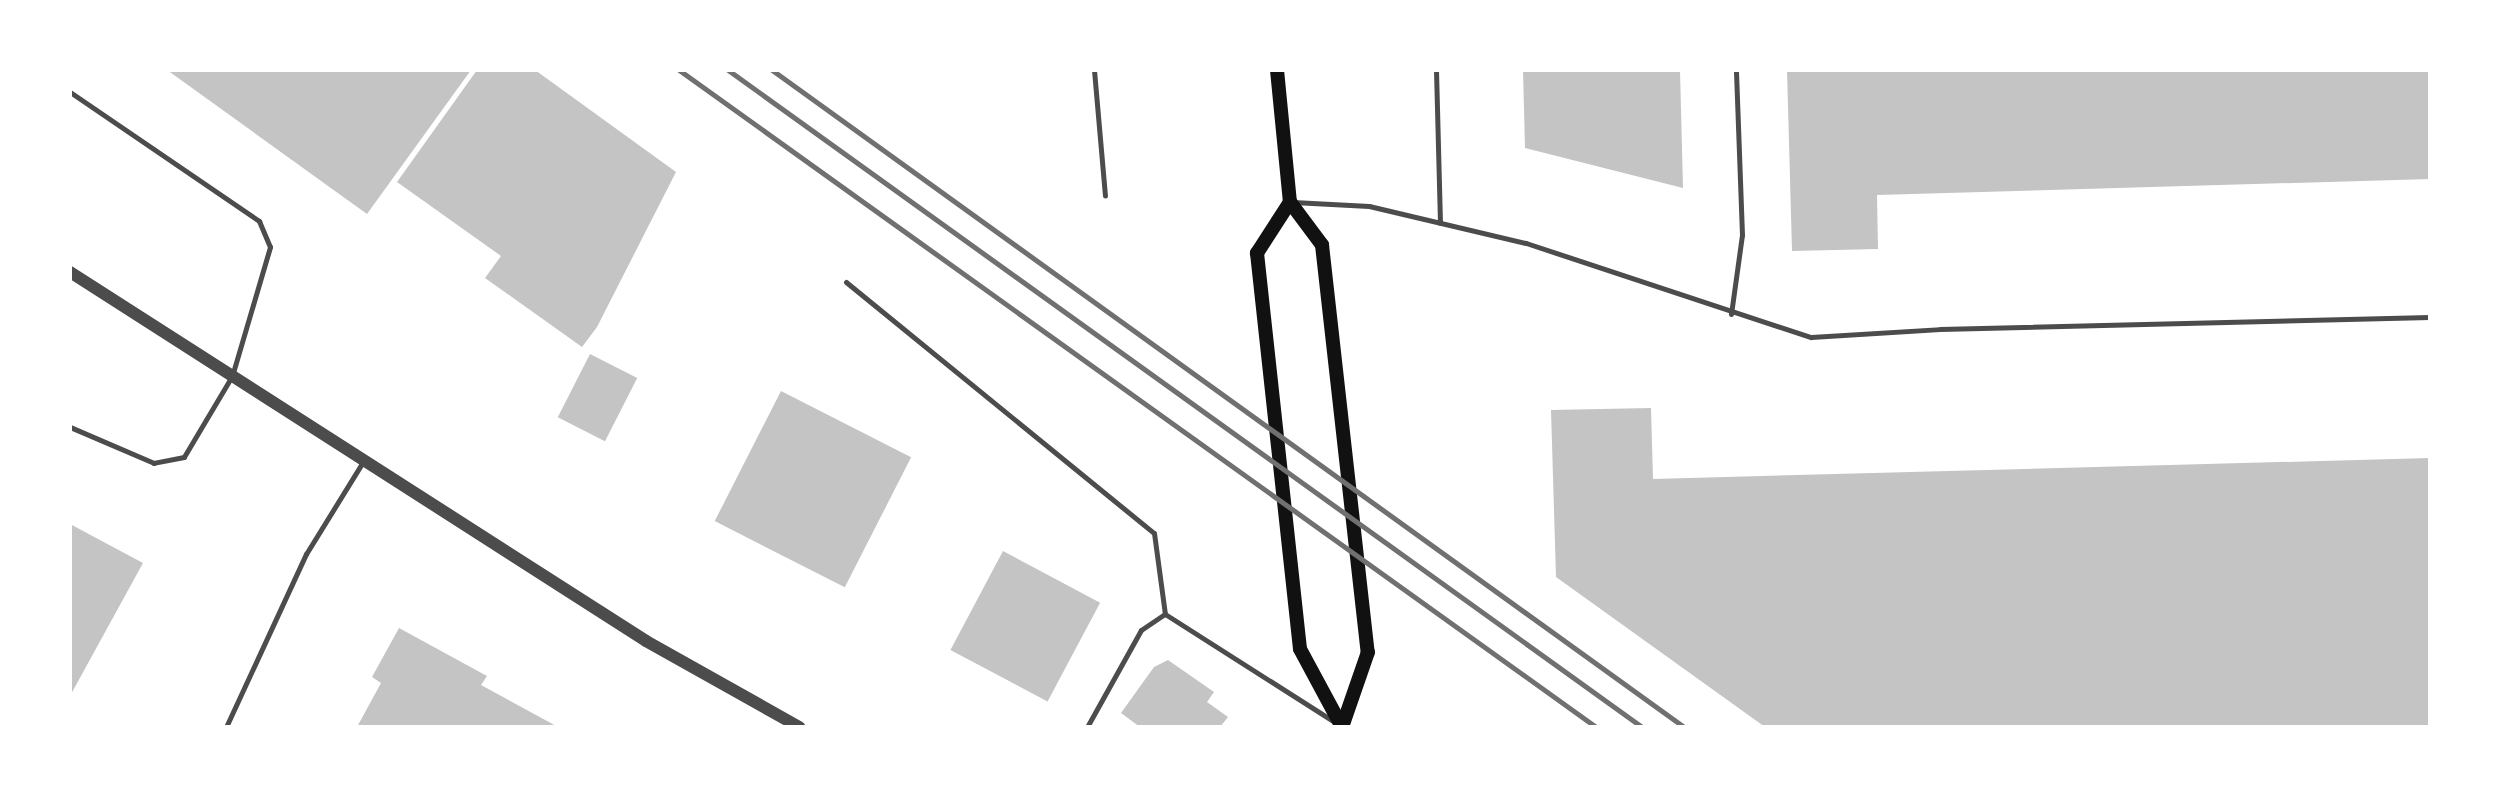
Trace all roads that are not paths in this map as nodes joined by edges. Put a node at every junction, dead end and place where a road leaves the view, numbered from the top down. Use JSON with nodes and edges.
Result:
{"nodes":[{"id":1,"x":1094,"y":70,"type":"edge"},
{"id":2,"x":1277,"y":70,"type":"edge"},
{"id":3,"x":1436,"y":70,"type":"edge"},
{"id":4,"x":1736,"y":70,"type":"edge"},
{"id":5,"x":70,"y":92,"type":"edge"},
{"id":6,"x":1105,"y":196,"type":"dead end"},
{"id":7,"x":1290,"y":202,"type":"junction"},
{"id":8,"x":1440,"y":223,"type":"junction"},
{"id":9,"x":70,"y":272,"type":"edge"},
{"id":10,"x":846,"y":282,"type":"dead end"},
{"id":11,"x":1731,"y":314,"type":"junction"},
{"id":12,"x":2430,"y":317,"type":"edge"},
{"id":13,"x":232,"y":376,"type":"junction"},
{"id":14,"x":70,"y":427,"type":"edge"},
{"id":15,"x":364,"y":460,"type":"junction"},
{"id":16,"x":1165,"y":614,"type":"junction"},
{"id":17,"x":226,"y":727,"type":"edge"},
{"id":18,"x":799,"y":727,"type":"edge"},
{"id":19,"x":1087,"y":727,"type":"edge"},
{"id":20,"x":1342,"y":727,"type":"edge"}],
"edges":[{"from":1,"to":6,"type":"lane"},
{"from":2,"to":7,"type":"main road"},
{"from":3,"to":8,"type":"lane"},
{"from":4,"to":11,"type":"lane"},
{"from":5,"to":13,"type":"lane"},
{"from":7,"to":8,"type":"lane"},
{"from":7,"to":20,"type":"main road"},
{"from":7,"to":20,"type":"main road"},
{"from":8,"to":11,"type":"lane"},
{"from":9,"to":13,"type":"street"},
{"from":10,"to":16,"type":"lane"},
{"from":11,"to":12,"type":"lane"},
{"from":13,"to":14,"type":"lane"},
{"from":13,"to":15,"type":"street"},
{"from":15,"to":17,"type":"lane"},
{"from":15,"to":18,"type":"street"},
{"from":16,"to":19,"type":"lane"},
{"from":16,"to":20,"type":"lane"}]}
